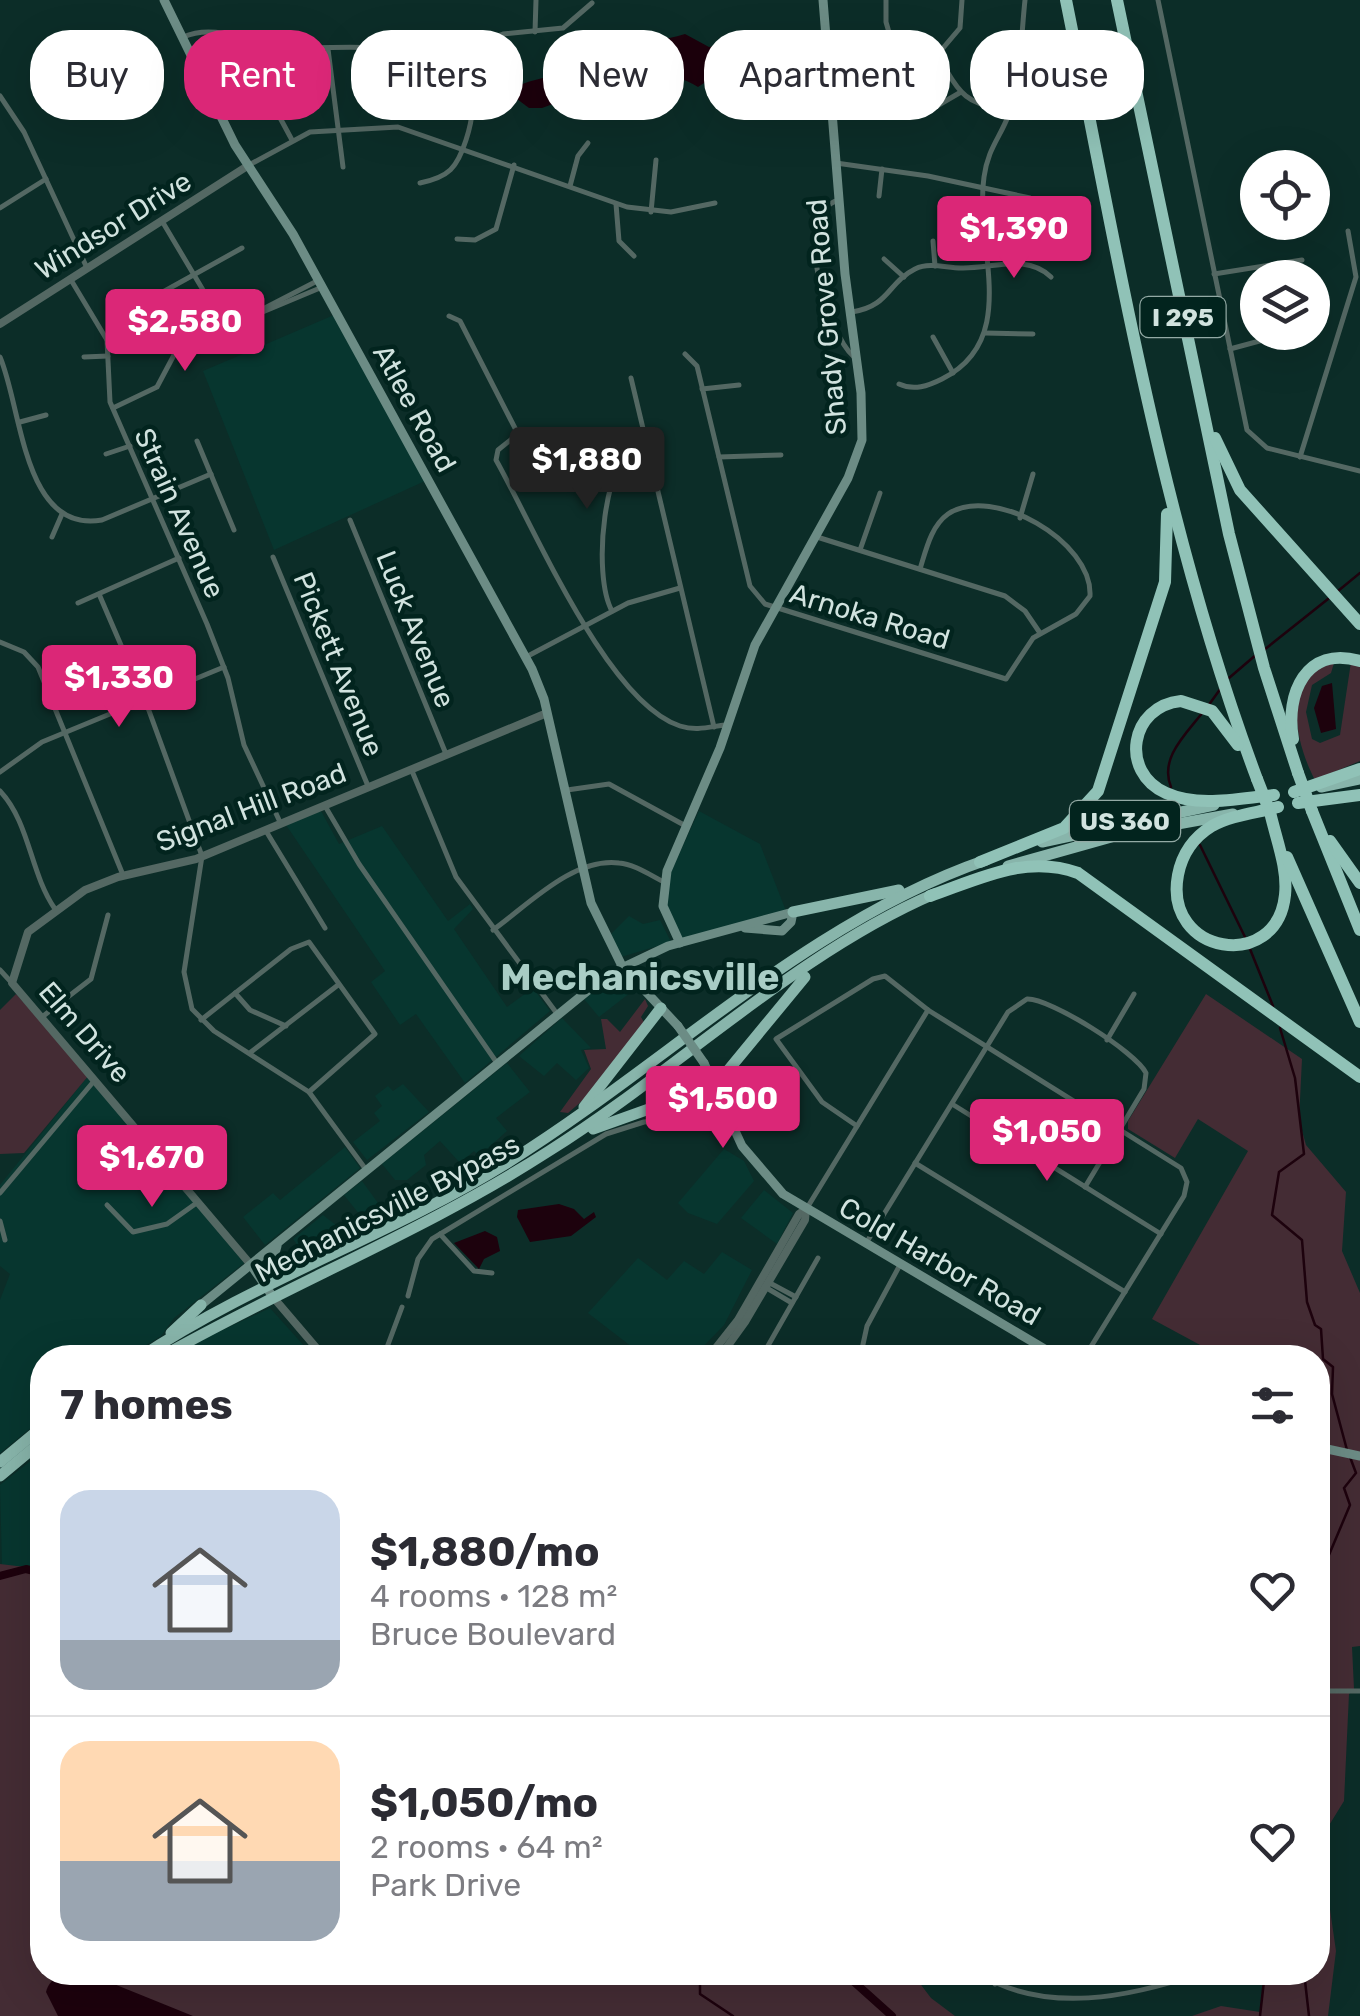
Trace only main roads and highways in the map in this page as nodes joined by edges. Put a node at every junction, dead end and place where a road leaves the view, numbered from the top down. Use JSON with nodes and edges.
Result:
{"nodes":[{"id":1,"x":164,"y":0,"type":"edge"},
{"id":2,"x":823,"y":0,"type":"edge"},
{"id":3,"x":1066,"y":0,"type":"edge"},
{"id":4,"x":1117,"y":0,"type":"edge"},
{"id":5,"x":1193,"y":367,"type":"junction"},
{"id":6,"x":1156,"y":438,"type":"junction"},
{"id":7,"x":1360,"y":624,"type":"edge"},
{"id":8,"x":1360,"y":661,"type":"edge"},
{"id":9,"x":1297,"y":769,"type":"junction"},
{"id":10,"x":1360,"y":769,"type":"edge"},
{"id":11,"x":1257,"y":778,"type":"junction"},
{"id":12,"x":1360,"y":779,"type":"edge"},
{"id":13,"x":1360,"y":793,"type":"edge"},
{"id":14,"x":1296,"y":798,"type":"junction"},
{"id":15,"x":1274,"y":805,"type":"junction"},
{"id":16,"x":1315,"y":817,"type":"junction"},
{"id":17,"x":1276,"y":833,"type":"junction"},
{"id":18,"x":984,"y":867,"type":"junction"},
{"id":19,"x":960,"y":869,"type":"junction"},
{"id":20,"x":1360,"y":884,"type":"edge"},
{"id":21,"x":930,"y":896,"type":"junction"},
{"id":22,"x":792,"y":912,"type":"junction"},
{"id":23,"x":779,"y":916,"type":"junction"},
{"id":24,"x":874,"y":924,"type":"junction"},
{"id":25,"x":737,"y":927,"type":"junction"},
{"id":26,"x":1360,"y":930,"type":"edge"},
{"id":27,"x":773,"y":932,"type":"junction"},
{"id":28,"x":680,"y":943,"type":"junction"},
{"id":29,"x":622,"y":966,"type":"junction"},
{"id":30,"x":662,"y":1008,"type":"junction"},
{"id":31,"x":1360,"y":1022,"type":"edge"},
{"id":32,"x":1360,"y":1077,"type":"edge"},
{"id":33,"x":716,"y":1086,"type":"junction"},
{"id":34,"x":528,"y":1150,"type":"junction"},
{"id":35,"x":524,"y":1168,"type":"junction"},
{"id":36,"x":279,"y":1242,"type":"junction"},
{"id":37,"x":251,"y":1265,"type":"junction"},
{"id":38,"x":269,"y":1291,"type":"junction"},
{"id":39,"x":201,"y":1305,"type":"joint"},
{"id":40,"x":159,"y":1345,"type":"edge"},
{"id":41,"x":167,"y":1345,"type":"edge"},
{"id":42,"x":1039,"y":1345,"type":"edge"},
{"id":43,"x":30,"y":1437,"type":"edge"},
{"id":44,"x":1330,"y":1450,"type":"edge"},
{"id":45,"x":30,"y":1451,"type":"edge"},
{"id":46,"x":1360,"y":1456,"type":"edge"},
{"id":47,"x":0,"y":1462,"type":"edge"},
{"id":48,"x":0,"y":1476,"type":"edge"}],
"edges":[{"from":1,"to":29,"type":"main road","name":"Atlee Road"},
{"from":2,"to":28,"type":"main road","name":"Shady Grove Road"},
{"from":3,"to":6,"type":"highway","number":"I 295"},
{"from":4,"to":5,"type":"highway","number":"I 295"},
{"from":5,"to":7,"type":"highway"},
{"from":5,"to":9,"type":"highway","number":"I 295"},
{"from":6,"to":11,"type":"highway","number":"I 295"},
{"from":6,"to":18,"type":"highway"},
{"from":8,"to":9,"type":"highway"},
{"from":9,"to":16,"type":"highway","number":"I 295","bridge":true},
{"from":10,"to":14,"type":"highway"},
{"from":11,"to":15,"type":"highway","number":"I 295","bridge":true},
{"from":11,"to":15,"type":"highway"},
{"from":12,"to":14,"type":"highway","number":"US 360"},
{"from":13,"to":14,"type":"highway"},
{"from":14,"to":15,"type":"highway","number":"US 360"},
{"from":15,"to":17,"type":"highway"},
{"from":15,"to":17,"type":"highway"},
{"from":15,"to":18,"type":"highway","number":"US 360"},
{"from":16,"to":20,"type":"highway"},
{"from":16,"to":26,"type":"highway","number":"I 295"},
{"from":17,"to":31,"type":"highway"},
{"from":18,"to":19,"type":"highway","number":"US 360"},
{"from":18,"to":21,"type":"highway","name":"Mechanicsville Bypass","number":"US 360"},
{"from":19,"to":22,"type":"highway"},
{"from":19,"to":34,"type":"highway","name":"Mechanicsville Bypass","number":"US 360"},
{"from":21,"to":24,"type":"highway","name":"Mechanicsville Bypass","number":"US 360"},
{"from":21,"to":32,"type":"highway"},
{"from":22,"to":23,"type":"main road"},
{"from":22,"to":27,"type":"main road"},
{"from":23,"to":25,"type":"main road"},
{"from":23,"to":27,"type":"main road"},
{"from":24,"to":33,"type":"highway"},
{"from":24,"to":35,"type":"highway","name":"Mechanicsville Bypass","number":"US 360"},
{"from":25,"to":27,"type":"main road"},
{"from":25,"to":28,"type":"main road"},
{"from":28,"to":29,"type":"main road"},
{"from":29,"to":30,"type":"main road","name":"Cold Harbor Road"},
{"from":29,"to":36,"type":"main road"},
{"from":30,"to":33,"type":"main road","name":"Cold Harbor Road","bridge":true},
{"from":30,"to":34,"type":"highway"},
{"from":33,"to":35,"type":"highway"},
{"from":33,"to":42,"type":"main road","name":"Cold Harbor Road"},
{"from":34,"to":38,"type":"highway","name":"Mechanicsville Bypass","number":"US 360"},
{"from":35,"to":38,"type":"highway","name":"Mechanicsville Bypass","number":"US 360"},
{"from":36,"to":37,"type":"main road"},
{"from":36,"to":38,"type":"main road"},
{"from":37,"to":38,"type":"main road","name":"Elm Drive"},
{"from":37,"to":39,"type":"main road"},
{"from":38,"to":41,"type":"highway","name":"Mechanicsville Bypass","number":"US 360"},
{"from":39,"to":40,"type":"highway"},
{"from":43,"to":47,"type":"highway"},
{"from":44,"to":46,"type":"main road"},
{"from":45,"to":48,"type":"highway"}]}
